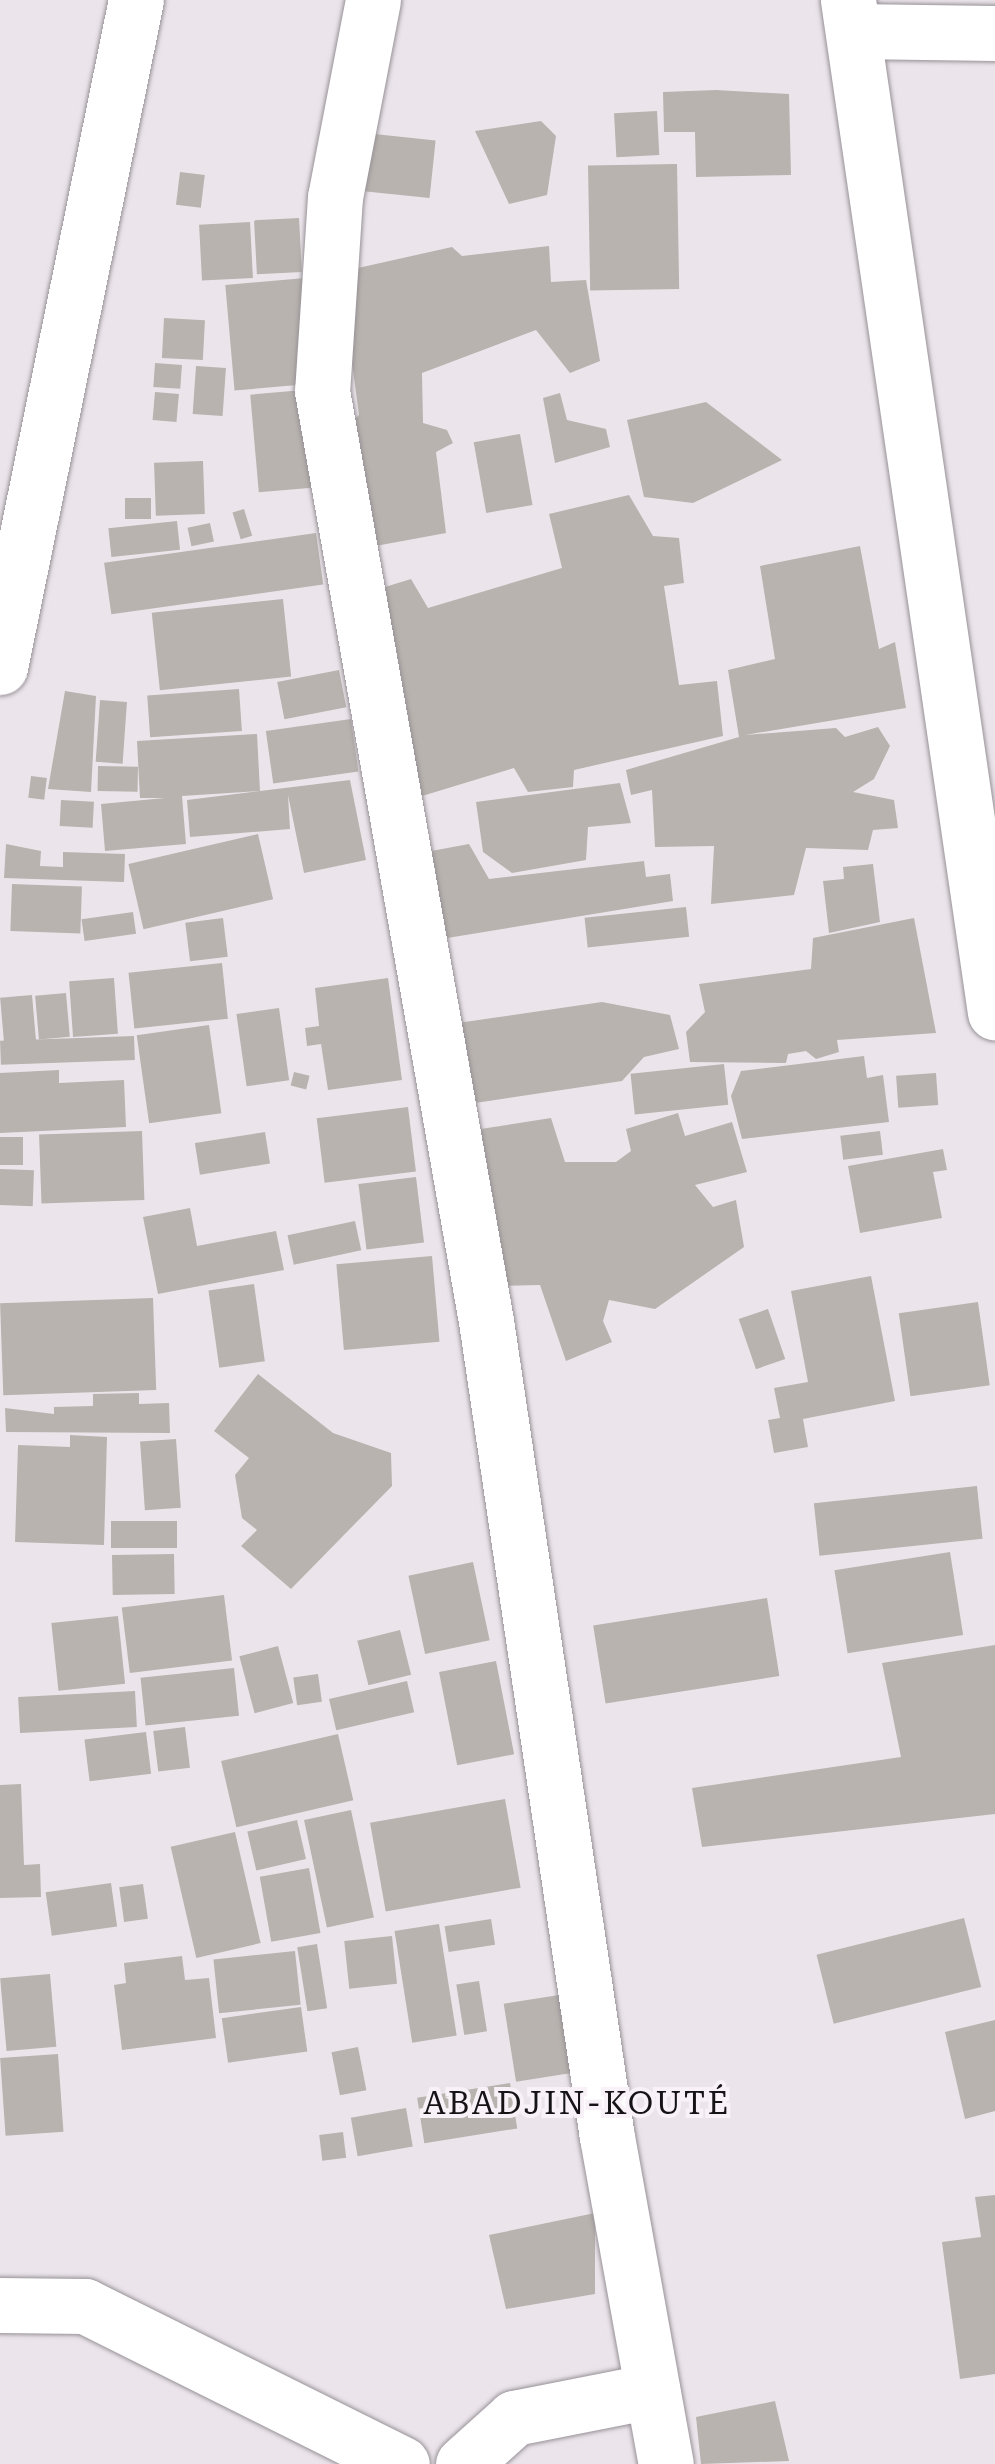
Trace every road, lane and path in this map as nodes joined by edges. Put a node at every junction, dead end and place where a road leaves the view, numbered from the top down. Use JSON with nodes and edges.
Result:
{"nodes":[{"id":1,"x":136,"y":0,"type":"edge"},
{"id":2,"x":374,"y":0,"type":"edge"},
{"id":3,"x":851,"y":15,"type":"edge"},
{"id":4,"x":995,"y":33,"type":"edge"},
{"id":5,"x":0,"y":667,"type":"edge"},
{"id":6,"x":995,"y":1012,"type":"edge"},
{"id":7,"x":0,"y":2305,"type":"edge"},
{"id":8,"x":652,"y":2392,"type":"junction"},
{"id":9,"x":402,"y":2464,"type":"edge"},
{"id":10,"x":463,"y":2464,"type":"edge"},
{"id":11,"x":666,"y":2464,"type":"edge"}],
"edges":[{"from":1,"to":5,"type":"street"},
{"from":2,"to":8,"type":"street"},
{"from":3,"to":4,"type":"street"},
{"from":3,"to":6,"type":"street"},
{"from":7,"to":9,"type":"street"},
{"from":8,"to":10,"type":"street"},
{"from":8,"to":11,"type":"street"}]}
